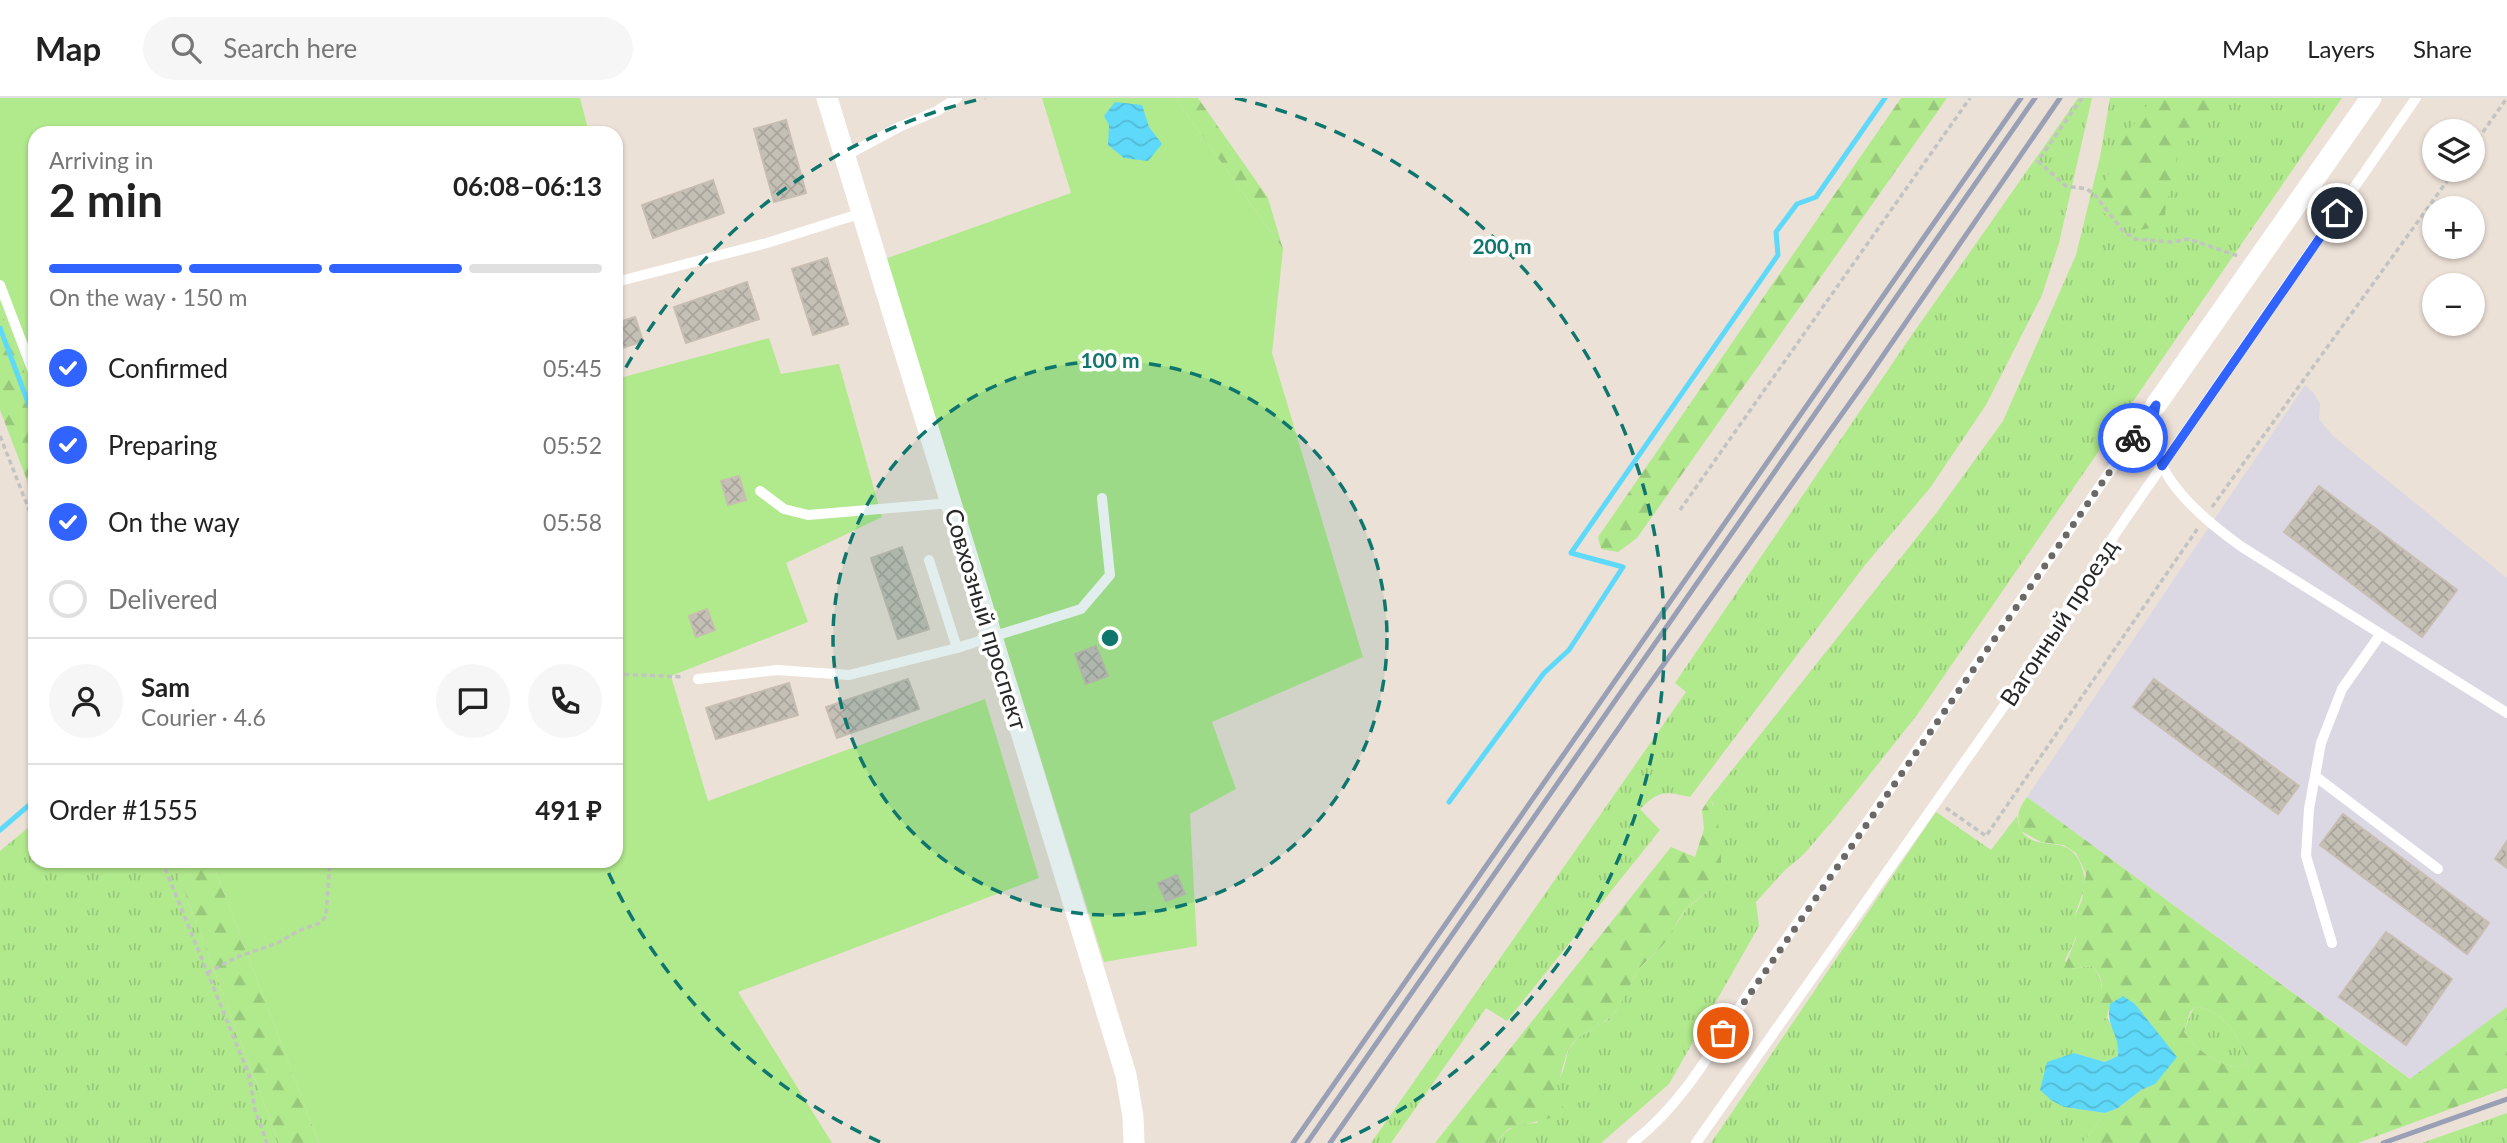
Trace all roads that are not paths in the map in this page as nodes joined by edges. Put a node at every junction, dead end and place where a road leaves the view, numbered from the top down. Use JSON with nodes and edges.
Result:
{"nodes":[{"id":1,"x":827,"y":98,"type":"edge"},
{"id":2,"x":957,"y":98,"type":"edge"},
{"id":3,"x":2371,"y":98,"type":"edge"},
{"id":4,"x":2416,"y":98,"type":"edge"},
{"id":5,"x":845,"y":156,"type":"junction"},
{"id":6,"x":862,"y":213,"type":"junction"},
{"id":7,"x":623,"y":280,"type":"edge"},
{"id":8,"x":0,"y":285,"type":"edge"},
{"id":9,"x":28,"y":359,"type":"edge"},
{"id":10,"x":2156,"y":405,"type":"junction"},
{"id":11,"x":2162,"y":466,"type":"junction"},
{"id":12,"x":760,"y":491,"type":"dead end"},
{"id":13,"x":1102,"y":498,"type":"dead end"},
{"id":14,"x":951,"y":503,"type":"junction"},
{"id":15,"x":929,"y":560,"type":"dead end"},
{"id":16,"x":2380,"y":635,"type":"junction"},
{"id":17,"x":992,"y":637,"type":"junction"},
{"id":18,"x":957,"y":648,"type":"junction"},
{"id":19,"x":698,"y":679,"type":"road end"},
{"id":20,"x":2507,"y":713,"type":"edge"},
{"id":21,"x":2315,"y":776,"type":"junction"},
{"id":22,"x":2438,"y":869,"type":"dead end"},
{"id":23,"x":2332,"y":943,"type":"dead end"},
{"id":24,"x":1134,"y":1143,"type":"edge"},
{"id":25,"x":1632,"y":1143,"type":"edge"},
{"id":26,"x":1696,"y":1143,"type":"edge"}],
"edges":[{"from":1,"to":5,"type":"street","name":"Совхозный проспект"},
{"from":2,"to":5,"type":"lane"},
{"from":3,"to":10,"type":"street","name":"Вагонный проезд"},
{"from":4,"to":11,"type":"lane","name":"Вагонный проезд"},
{"from":5,"to":6,"type":"street","name":"Совхозный проспект"},
{"from":6,"to":7,"type":"lane"},
{"from":6,"to":14,"type":"street","name":"Совхозный проспект"},
{"from":8,"to":9,"type":"lane"},
{"from":10,"to":11,"type":"lane"},
{"from":10,"to":25,"type":"lane","name":"Вагонный проезд"},
{"from":11,"to":16,"type":"lane"},
{"from":11,"to":26,"type":"lane","name":"Вагонный проезд"},
{"from":12,"to":14,"type":"lane"},
{"from":13,"to":17,"type":"lane"},
{"from":14,"to":17,"type":"street","name":"Совхозный проспект"},
{"from":15,"to":18,"type":"lane"},
{"from":16,"to":20,"type":"lane"},
{"from":16,"to":21,"type":"lane"},
{"from":17,"to":18,"type":"lane"},
{"from":17,"to":24,"type":"street","name":"Совхозный проспект"},
{"from":18,"to":19,"type":"lane"},
{"from":21,"to":22,"type":"lane"},
{"from":21,"to":23,"type":"lane"}]}
